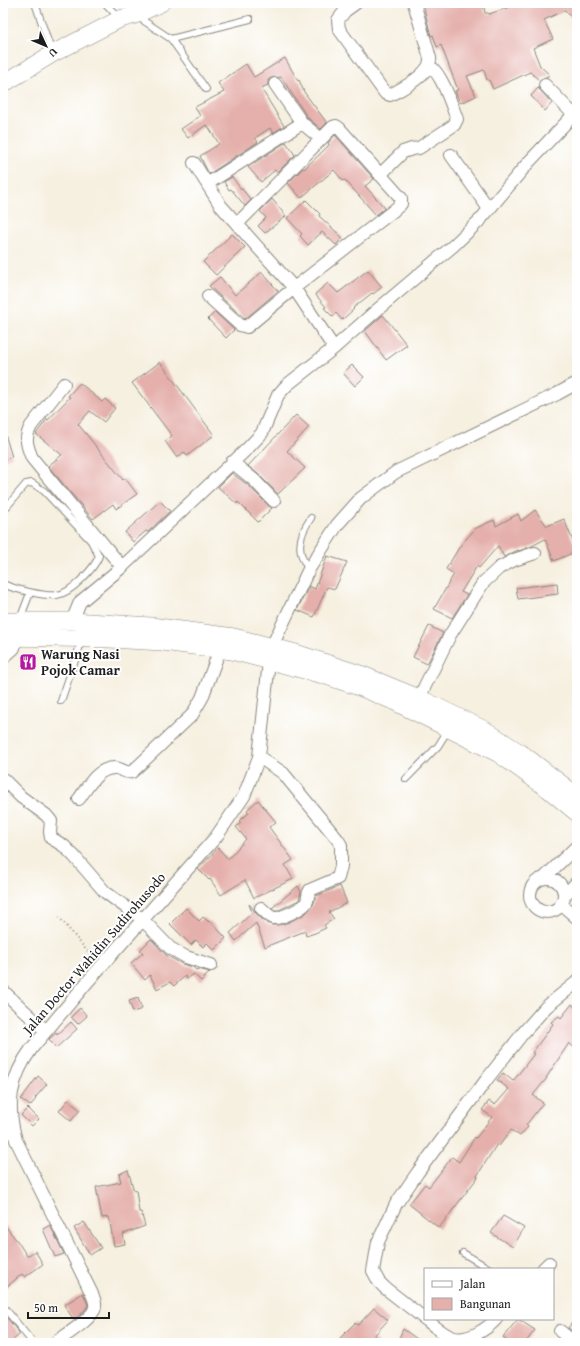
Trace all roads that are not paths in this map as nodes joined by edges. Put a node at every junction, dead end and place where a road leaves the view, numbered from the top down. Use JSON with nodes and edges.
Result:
{"nodes":[{"id":1,"x":35,"y":3,"type":"edge"},
{"id":2,"x":105,"y":3,"type":"edge"},
{"id":3,"x":161,"y":3,"type":"edge"},
{"id":4,"x":356,"y":3,"type":"edge"},
{"id":5,"x":414,"y":3,"type":"edge"},
{"id":6,"x":127,"y":17,"type":"junction"},
{"id":7,"x":250,"y":19,"type":"dead end"},
{"id":8,"x":171,"y":39,"type":"junction"},
{"id":9,"x":52,"y":54,"type":"junction"},
{"id":10,"x":430,"y":66,"type":"junction"},
{"id":11,"x":3,"y":84,"type":"edge"},
{"id":12,"x":275,"y":84,"type":"dead end"},
{"id":13,"x":546,"y":86,"type":"dead end"},
{"id":14,"x":206,"y":89,"type":"dead end"},
{"id":15,"x":575,"y":113,"type":"edge"},
{"id":16,"x":302,"y":123,"type":"junction"},
{"id":17,"x":321,"y":139,"type":"junction"},
{"id":18,"x":451,"y":154,"type":"dead end"},
{"id":19,"x":194,"y":164,"type":"dead end"},
{"id":20,"x":380,"y":175,"type":"junction"},
{"id":21,"x":207,"y":184,"type":"junction"},
{"id":22,"x":489,"y":209,"type":"junction"},
{"id":23,"x":237,"y":224,"type":"junction"},
{"id":24,"x":294,"y":288,"type":"junction"},
{"id":25,"x":208,"y":296,"type":"dead end"},
{"id":26,"x":334,"y":348,"type":"junction"},
{"id":27,"x":577,"y":383,"type":"edge"},
{"id":28,"x":64,"y":384,"type":"dead end"},
{"id":29,"x":232,"y":462,"type":"junction"},
{"id":30,"x":274,"y":501,"type":"dead end"},
{"id":31,"x":3,"y":511,"type":"edge"},
{"id":32,"x":311,"y":518,"type":"dead end"},
{"id":33,"x":535,"y":553,"type":"dead end"},
{"id":34,"x":122,"y":567,"type":"junction"},
{"id":35,"x":309,"y":569,"type":"junction"},
{"id":36,"x":3,"y":584,"type":"edge"},
{"id":37,"x":30,"y":593,"type":"junction"},
{"id":38,"x":3,"y":621,"type":"edge"},
{"id":39,"x":72,"y":621,"type":"junction"},
{"id":40,"x":101,"y":630,"type":"junction"},
{"id":41,"x":13,"y":632,"type":"edge"},
{"id":42,"x":83,"y":638,"type":"junction"},
{"id":43,"x":228,"y":646,"type":"junction"},
{"id":44,"x":270,"y":654,"type":"junction"},
{"id":45,"x":3,"y":658,"type":"edge"},
{"id":46,"x":361,"y":681,"type":"junction"},
{"id":47,"x":419,"y":698,"type":"junction"},
{"id":48,"x":62,"y":701,"type":"dead end"},
{"id":49,"x":448,"y":728,"type":"junction"},
{"id":50,"x":482,"y":737,"type":"junction"},
{"id":51,"x":259,"y":757,"type":"junction"},
{"id":52,"x":522,"y":762,"type":"junction"},
{"id":53,"x":3,"y":779,"type":"edge"},
{"id":54,"x":406,"y":779,"type":"dead end"},
{"id":55,"x":577,"y":796,"type":"edge"},
{"id":56,"x":79,"y":800,"type":"dead end"},
{"id":57,"x":577,"y":813,"type":"edge"},
{"id":58,"x":577,"y":846,"type":"edge"},
{"id":59,"x":544,"y":878,"type":"junction"},
{"id":60,"x":577,"y":882,"type":"edge"},
{"id":61,"x":563,"y":900,"type":"junction"},
{"id":62,"x":261,"y":908,"type":"dead end"},
{"id":63,"x":577,"y":918,"type":"edge"},
{"id":64,"x":142,"y":919,"type":"junction"},
{"id":65,"x":211,"y":965,"type":"dead end"},
{"id":66,"x":577,"y":982,"type":"edge"},
{"id":67,"x":3,"y":991,"type":"edge"},
{"id":68,"x":46,"y":1032,"type":"junction"},
{"id":69,"x":7,"y":1090,"type":"edge"},
{"id":70,"x":463,"y":1253,"type":"dead end"},
{"id":71,"x":488,"y":1268,"type":"edge"},
{"id":72,"x":3,"y":1306,"type":"edge"},
{"id":73,"x":424,"y":1318,"type":"edge"},
{"id":74,"x":426,"y":1320,"type":"edge"},
{"id":75,"x":495,"y":1320,"type":"edge"},
{"id":76,"x":560,"y":1331,"type":"dead end"},
{"id":77,"x":452,"y":1340,"type":"edge"},
{"id":78,"x":33,"y":1343,"type":"edge"},
{"id":79,"x":55,"y":1343,"type":"edge"},
{"id":80,"x":575,"y":1343,"type":"edge"}],
"edges":[{"from":1,"to":9,"type":"lane"},
{"from":2,"to":6,"type":"lane"},
{"from":3,"to":6,"type":"main road"},
{"from":4,"to":10,"type":"street"},
{"from":5,"to":10,"type":"street"},
{"from":6,"to":8,"type":"lane"},
{"from":6,"to":9,"type":"main road"},
{"from":7,"to":8,"type":"lane"},
{"from":8,"to":14,"type":"lane"},
{"from":9,"to":11,"type":"main road"},
{"from":10,"to":20,"type":"street"},
{"from":12,"to":16,"type":"street"},
{"from":13,"to":15,"type":"street"},
{"from":15,"to":22,"type":"street"},
{"from":16,"to":17,"type":"street"},
{"from":16,"to":21,"type":"street"},
{"from":17,"to":20,"type":"street"},
{"from":17,"to":23,"type":"street"},
{"from":18,"to":22,"type":"street"},
{"from":19,"to":21,"type":"street"},
{"from":20,"to":24,"type":"street"},
{"from":21,"to":23,"type":"street"},
{"from":22,"to":26,"type":"street"},
{"from":23,"to":24,"type":"street"},
{"from":24,"to":25,"type":"street"},
{"from":24,"to":26,"type":"street"},
{"from":26,"to":29,"type":"street"},
{"from":27,"to":35,"type":"street","name":"Jalan Doctor Wahidin Sudirohusodo"},
{"from":28,"to":34,"type":"street"},
{"from":29,"to":30,"type":"street"},
{"from":29,"to":34,"type":"street"},
{"from":31,"to":37,"type":"lane"},
{"from":32,"to":35,"type":"lane"},
{"from":33,"to":47,"type":"street"},
{"from":34,"to":39,"type":"street"},
{"from":35,"to":44,"type":"street","name":"Jalan Doctor Wahidin Sudirohusodo"},
{"from":36,"to":37,"type":"lane"},
{"from":37,"to":41,"type":"lane"},
{"from":38,"to":41,"type":"main road"},
{"from":39,"to":40,"type":"main road"},
{"from":39,"to":41,"type":"main road"},
{"from":40,"to":42,"type":"main road"},
{"from":40,"to":43,"type":"main road"},
{"from":41,"to":42,"type":"main road"},
{"from":41,"to":45,"type":"street"},
{"from":42,"to":48,"type":"lane"},
{"from":43,"to":44,"type":"main road"},
{"from":43,"to":56,"type":"street"},
{"from":44,"to":46,"type":"main road"},
{"from":44,"to":51,"type":"street","name":"Jalan Doctor Wahidin Sudirohusodo"},
{"from":46,"to":47,"type":"main road"},
{"from":46,"to":49,"type":"main road"},
{"from":47,"to":50,"type":"main road"},
{"from":49,"to":50,"type":"main road"},
{"from":49,"to":54,"type":"lane"},
{"from":50,"to":52,"type":"main road"},
{"from":51,"to":62,"type":"street"},
{"from":51,"to":64,"type":"street","name":"Jalan Doctor Wahidin Sudirohusodo"},
{"from":52,"to":55,"type":"main road"},
{"from":52,"to":57,"type":"main road"},
{"from":53,"to":64,"type":"street"},
{"from":58,"to":59,"type":"street"},
{"from":59,"to":61,"type":"street"},
{"from":59,"to":61,"type":"street"},
{"from":60,"to":61,"type":"street"},
{"from":61,"to":63,"type":"street"},
{"from":64,"to":65,"type":"street"},
{"from":64,"to":68,"type":"street","name":"Jalan Doctor Wahidin Sudirohusodo"},
{"from":66,"to":73,"type":"street"},
{"from":67,"to":68,"type":"street"},
{"from":68,"to":69,"type":"street","name":"Jalan Doctor Wahidin Sudirohusodo"},
{"from":69,"to":79,"type":"street","name":"Jalan Doctor Wahidin Sudirohusodo"},
{"from":70,"to":71,"type":"lane"},
{"from":72,"to":78,"type":"lane"},
{"from":74,"to":77,"type":"street"},
{"from":75,"to":77,"type":"street"},
{"from":76,"to":80,"type":"street"}]}
